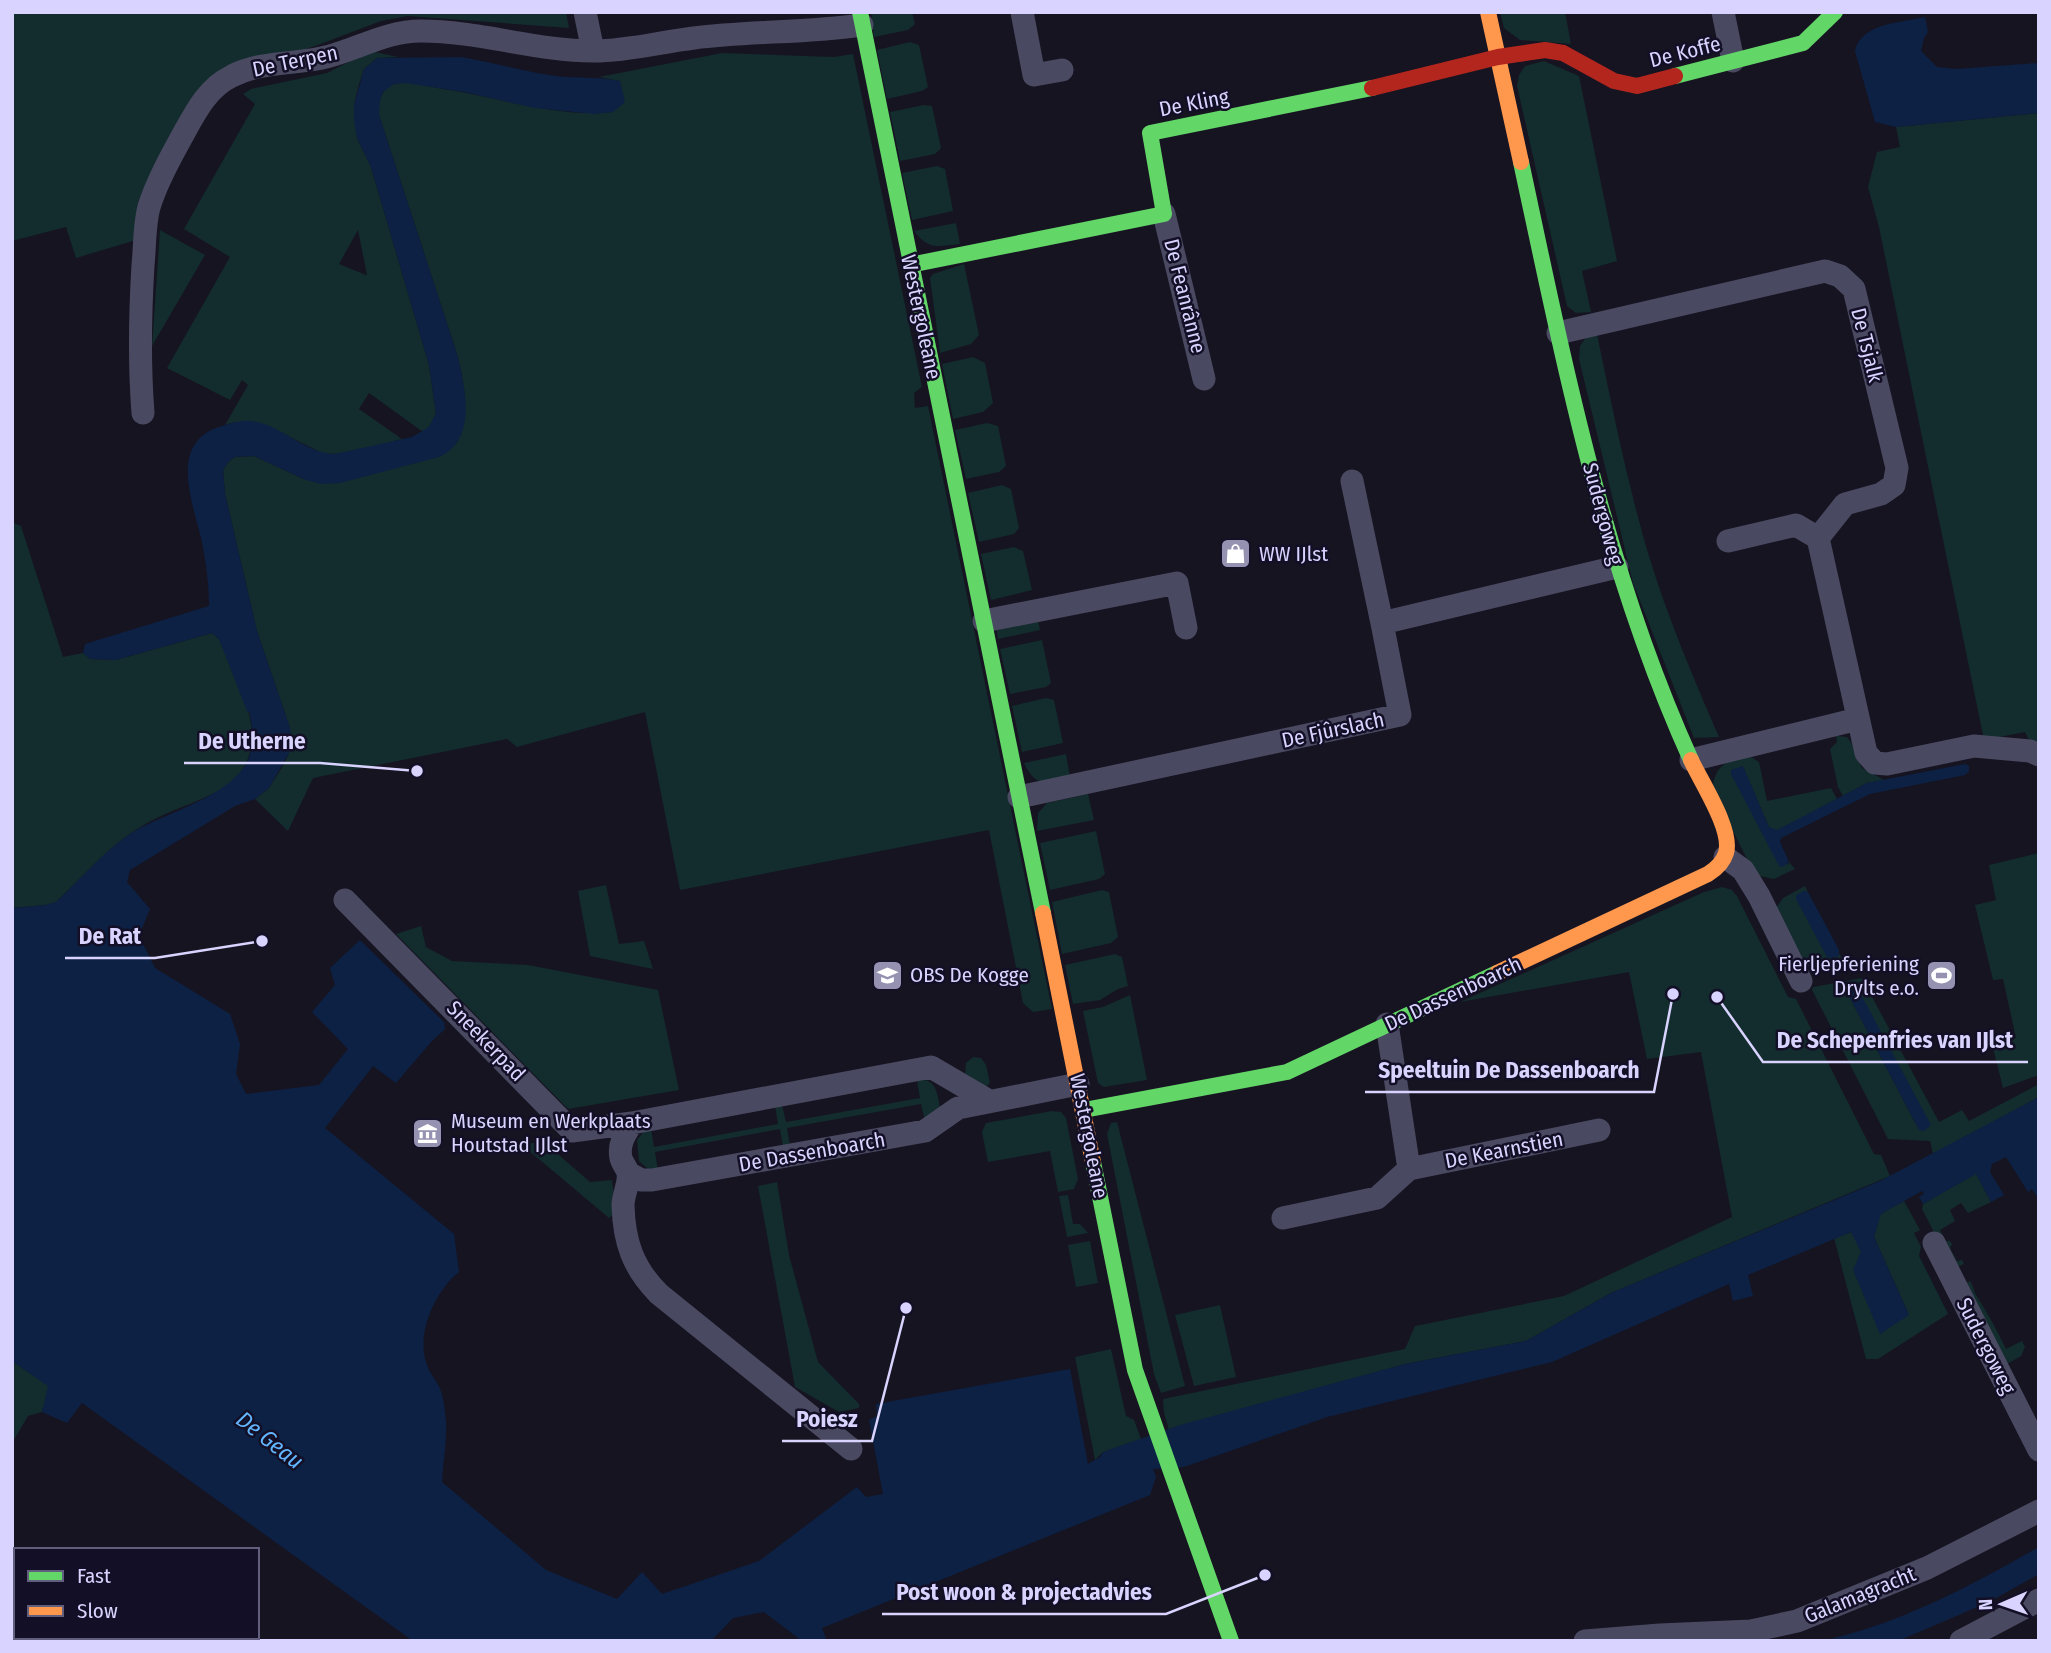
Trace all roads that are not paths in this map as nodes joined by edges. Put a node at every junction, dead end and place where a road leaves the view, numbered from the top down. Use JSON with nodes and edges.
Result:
{"nodes":[{"id":1,"x":586,"y":12,"type":"edge"},
{"id":2,"x":1022,"y":12,"type":"edge"},
{"id":3,"x":1488,"y":12,"type":"edge"},
{"id":4,"x":1723,"y":12,"type":"edge"},
{"id":5,"x":1835,"y":12,"type":"edge"},
{"id":6,"x":861,"y":19,"type":"edge"},
{"id":7,"x":593,"y":51,"type":"junction"},
{"id":8,"x":1498,"y":57,"type":"junction"},
{"id":9,"x":1733,"y":61,"type":"junction"},
{"id":10,"x":1062,"y":70,"type":"dead end"},
{"id":11,"x":1164,"y":214,"type":"junction"},
{"id":12,"x":910,"y":265,"type":"junction"},
{"id":13,"x":1558,"y":333,"type":"junction"},
{"id":14,"x":1204,"y":379,"type":"dead end"},
{"id":15,"x":143,"y":413,"type":"dead end"},
{"id":16,"x":1352,"y":481,"type":"dead end"},
{"id":17,"x":1818,"y":538,"type":"junction"},
{"id":18,"x":1728,"y":541,"type":"dead end"},
{"id":19,"x":1617,"y":567,"type":"junction"},
{"id":20,"x":984,"y":621,"type":"junction"},
{"id":21,"x":1382,"y":623,"type":"junction"},
{"id":22,"x":1186,"y":628,"type":"dead end"},
{"id":23,"x":1858,"y":719,"type":"junction"},
{"id":24,"x":2039,"y":755,"type":"edge"},
{"id":25,"x":1691,"y":760,"type":"junction"},
{"id":26,"x":1019,"y":797,"type":"junction"},
{"id":27,"x":1725,"y":858,"type":"junction"},
{"id":28,"x":345,"y":900,"type":"dead end"},
{"id":29,"x":1801,"y":981,"type":"dead end"},
{"id":30,"x":1387,"y":1024,"type":"junction"},
{"id":31,"x":1078,"y":1084,"type":"junction"},
{"id":32,"x":989,"y":1101,"type":"junction"},
{"id":33,"x":1084,"y":1110,"type":"junction"},
{"id":34,"x":632,"y":1123,"type":"junction"},
{"id":35,"x":1599,"y":1130,"type":"dead end"},
{"id":36,"x":1409,"y":1169,"type":"junction"},
{"id":37,"x":628,"y":1173,"type":"junction"},
{"id":38,"x":1283,"y":1218,"type":"dead end"},
{"id":39,"x":1934,"y":1243,"type":"dead end"},
{"id":40,"x":851,"y":1449,"type":"dead end"},
{"id":41,"x":2039,"y":1450,"type":"edge"},
{"id":42,"x":2039,"y":1511,"type":"edge"},
{"id":43,"x":2039,"y":1600,"type":"edge"},
{"id":44,"x":1231,"y":1641,"type":"edge"},
{"id":45,"x":1585,"y":1641,"type":"edge"},
{"id":46,"x":1961,"y":1641,"type":"edge"}],
"edges":[{"from":1,"to":7,"type":"street"},
{"from":2,"to":10,"type":"street"},
{"from":3,"to":8,"type":"street","name":"Sudergoweg"},
{"from":4,"to":9,"type":"street"},
{"from":5,"to":9,"type":"street","name":"De Koffe"},
{"from":6,"to":7,"type":"street","name":"De Terpen"},
{"from":6,"to":12,"type":"street","name":"Westergoleane"},
{"from":7,"to":15,"type":"street","name":"De Terpen"},
{"from":8,"to":9,"type":"street","name":"De Koffe"},
{"from":8,"to":11,"type":"street","name":"De Kling"},
{"from":8,"to":13,"type":"street","name":"Sudergoweg"},
{"from":11,"to":12,"type":"street"},
{"from":11,"to":14,"type":"street","name":"De Feanrânne"},
{"from":12,"to":20,"type":"street","name":"Westergoleane"},
{"from":13,"to":17,"type":"street","name":"De Tsjalk"},
{"from":13,"to":19,"type":"street","name":"Sudergoweg"},
{"from":16,"to":21,"type":"street"},
{"from":17,"to":18,"type":"street"},
{"from":17,"to":23,"type":"street"},
{"from":19,"to":21,"type":"street"},
{"from":19,"to":25,"type":"street","name":"Sudergoweg"},
{"from":20,"to":22,"type":"street"},
{"from":20,"to":26,"type":"street","name":"Westergoleane"},
{"from":21,"to":26,"type":"street","name":"De Fjûrslach"},
{"from":23,"to":24,"type":"street"},
{"from":23,"to":25,"type":"street"},
{"from":25,"to":27,"type":"street","name":"Sudergoweg"},
{"from":26,"to":31,"type":"street","name":"Westergoleane"},
{"from":27,"to":29,"type":"street"},
{"from":27,"to":30,"type":"street","name":"De Dassenboarch"},
{"from":28,"to":34,"type":"street","name":"Sneekerpad"},
{"from":30,"to":33,"type":"street","name":"De Dassenboarch"},
{"from":30,"to":36,"type":"street"},
{"from":31,"to":32,"type":"street","name":"De Dassenboarch"},
{"from":31,"to":33,"type":"street","name":"Westergoleane"},
{"from":32,"to":34,"type":"street"},
{"from":32,"to":37,"type":"street","name":"De Dassenboarch"},
{"from":33,"to":44,"type":"street","name":"Westergoleane"},
{"from":34,"to":37,"type":"street"},
{"from":35,"to":36,"type":"street","name":"De Kearnstien"},
{"from":36,"to":38,"type":"street"},
{"from":37,"to":40,"type":"street"},
{"from":39,"to":41,"type":"street","name":"Sudergoweg"},
{"from":42,"to":45,"type":"street","name":"Galamagracht"},
{"from":43,"to":46,"type":"street"}]}
